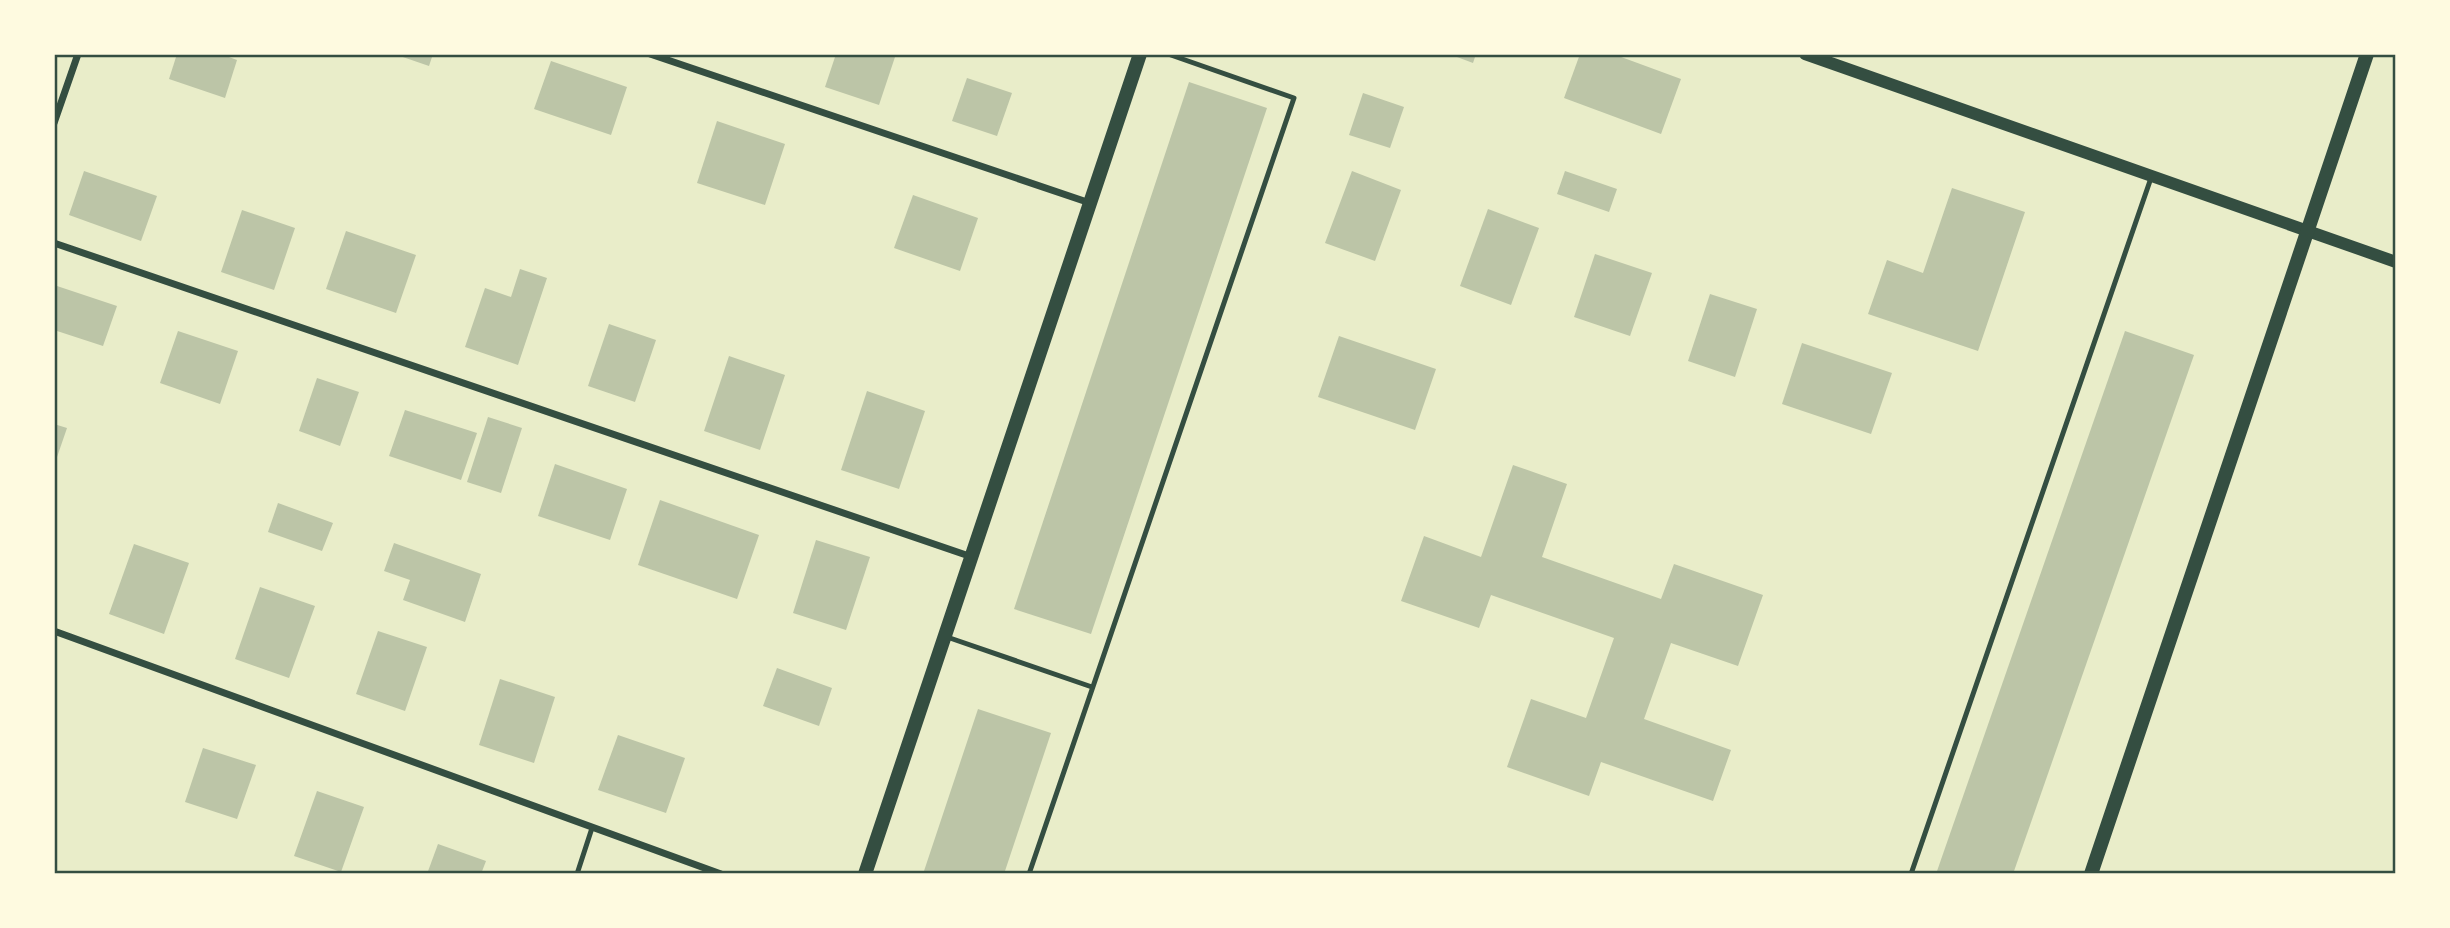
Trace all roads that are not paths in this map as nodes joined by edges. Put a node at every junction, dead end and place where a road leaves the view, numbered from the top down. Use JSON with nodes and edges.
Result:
{"nodes":[{"id":1,"x":78,"y":54,"type":"edge"},
{"id":2,"x":650,"y":54,"type":"edge"},
{"id":3,"x":1140,"y":54,"type":"edge"},
{"id":4,"x":1168,"y":54,"type":"edge"},
{"id":5,"x":1805,"y":54,"type":"edge"},
{"id":6,"x":2367,"y":54,"type":"edge"},
{"id":7,"x":54,"y":124,"type":"edge"},
{"id":8,"x":2152,"y":175,"type":"junction"},
{"id":9,"x":1091,"y":203,"type":"junction"},
{"id":10,"x":2308,"y":230,"type":"junction"},
{"id":11,"x":54,"y":243,"type":"edge"},
{"id":12,"x":2396,"y":262,"type":"edge"},
{"id":13,"x":972,"y":557,"type":"junction"},
{"id":14,"x":54,"y":631,"type":"edge"},
{"id":15,"x":946,"y":637,"type":"junction"},
{"id":16,"x":1093,"y":687,"type":"junction"},
{"id":17,"x":592,"y":828,"type":"junction"},
{"id":18,"x":577,"y":874,"type":"edge"},
{"id":19,"x":721,"y":874,"type":"edge"},
{"id":20,"x":865,"y":874,"type":"edge"},
{"id":21,"x":1029,"y":874,"type":"edge"},
{"id":22,"x":1911,"y":874,"type":"edge"},
{"id":23,"x":2091,"y":874,"type":"edge"}],
"edges":[{"from":1,"to":7,"type":"street"},
{"from":2,"to":9,"type":"street"},
{"from":3,"to":9,"type":"main road"},
{"from":4,"to":16,"type":"lane"},
{"from":5,"to":8,"type":"street"},
{"from":6,"to":10,"type":"main road"},
{"from":8,"to":10,"type":"street"},
{"from":8,"to":22,"type":"lane"},
{"from":9,"to":13,"type":"main road"},
{"from":10,"to":12,"type":"street"},
{"from":10,"to":23,"type":"main road"},
{"from":11,"to":13,"type":"street"},
{"from":13,"to":15,"type":"main road"},
{"from":14,"to":17,"type":"street"},
{"from":15,"to":16,"type":"lane"},
{"from":15,"to":20,"type":"main road"},
{"from":16,"to":21,"type":"lane"},
{"from":17,"to":18,"type":"lane"},
{"from":17,"to":19,"type":"street"}]}
